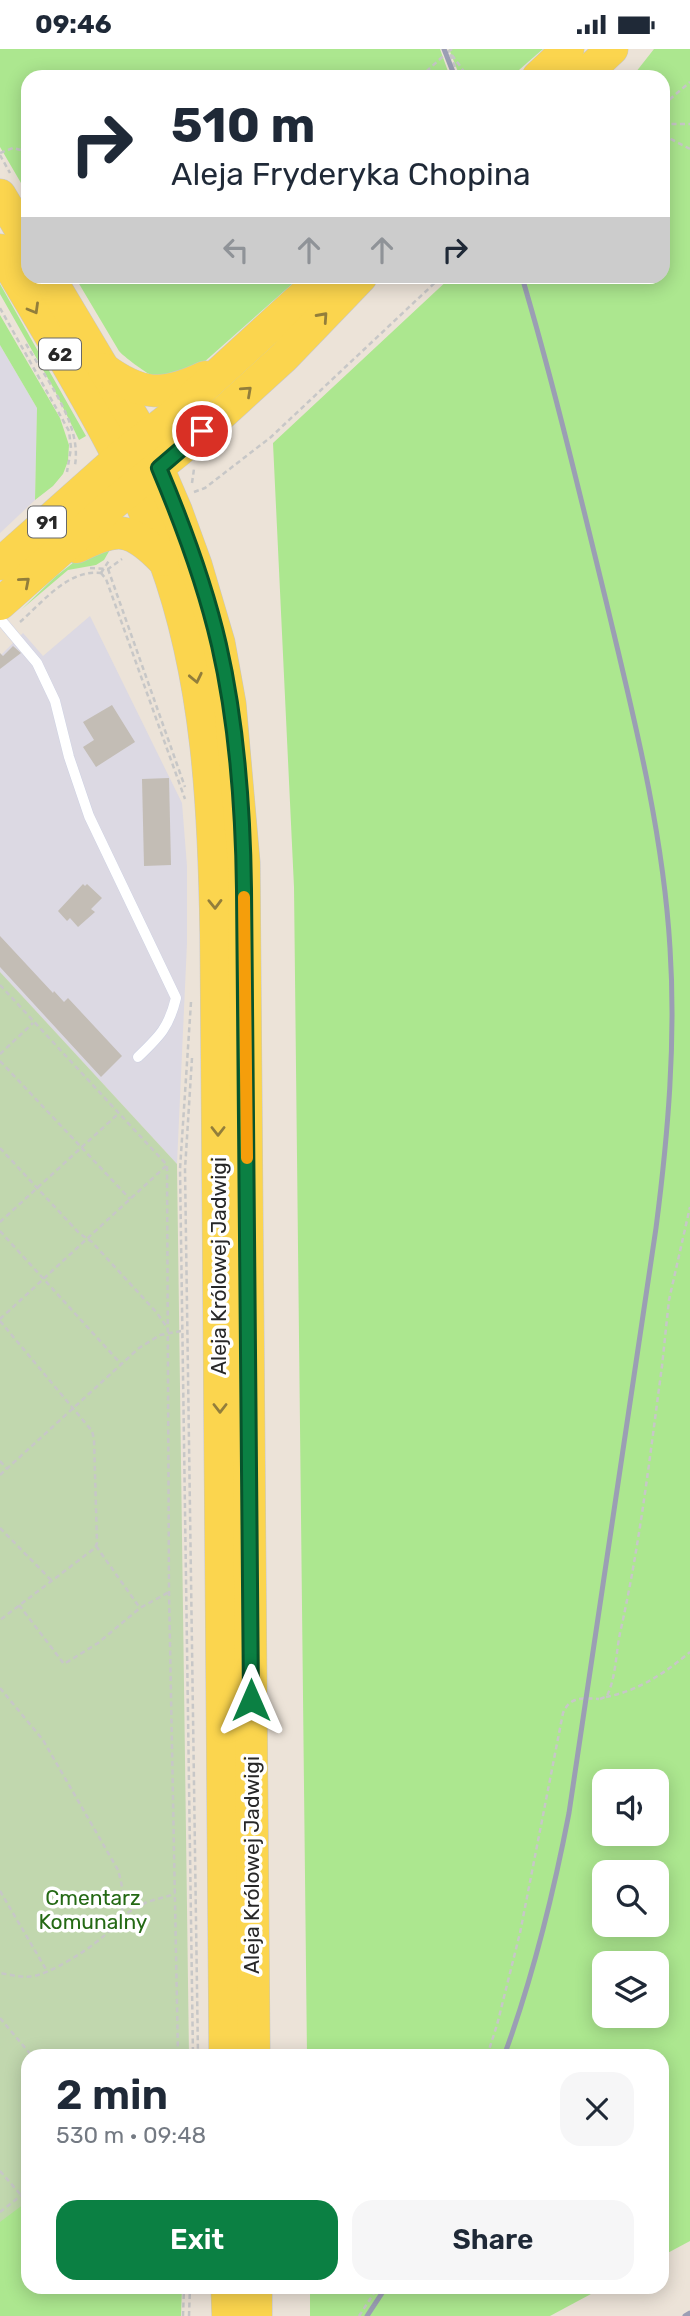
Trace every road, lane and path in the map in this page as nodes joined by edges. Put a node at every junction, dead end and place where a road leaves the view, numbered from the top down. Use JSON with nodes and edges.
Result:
{"nodes":[{"id":1,"x":568,"y":49,"type":"edge"},
{"id":2,"x":612,"y":49,"type":"edge"},
{"id":3,"x":451,"y":50,"type":"edge"},
{"id":4,"x":428,"y":70,"type":"edge"},
{"id":5,"x":456,"y":70,"type":"edge"},
{"id":6,"x":464,"y":70,"type":"edge"},
{"id":7,"x":546,"y":70,"type":"edge"},
{"id":8,"x":590,"y":70,"type":"edge"},
{"id":9,"x":690,"y":82,"type":"edge"},
{"id":10,"x":670,"y":99,"type":"edge"},
{"id":11,"x":670,"y":124,"type":"edge"},
{"id":12,"x":690,"y":124,"type":"edge"},
{"id":13,"x":670,"y":139,"type":"edge"},
{"id":14,"x":690,"y":149,"type":"edge"},
{"id":15,"x":21,"y":150,"type":"edge"},
{"id":16,"x":0,"y":153,"type":"edge"},
{"id":17,"x":0,"y":195,"type":"edge"},
{"id":18,"x":21,"y":230,"type":"edge"},
{"id":19,"x":0,"y":250,"type":"edge"},
{"id":20,"x":52,"y":284,"type":"edge"},
{"id":21,"x":316,"y":284,"type":"edge"},
{"id":22,"x":354,"y":284,"type":"edge"},
{"id":23,"x":435,"y":284,"type":"edge"},
{"id":24,"x":0,"y":299,"type":"edge"},
{"id":25,"x":0,"y":308,"type":"edge"},
{"id":26,"x":226,"y":367,"type":"junction"},
{"id":27,"x":103,"y":368,"type":"junction"},
{"id":28,"x":145,"y":437,"type":"junction"},
{"id":29,"x":119,"y":458,"type":"junction"},
{"id":30,"x":159,"y":468,"type":"junction"},
{"id":31,"x":134,"y":488,"type":"junction"},
{"id":32,"x":205,"y":488,"type":"dead end"},
{"id":33,"x":50,"y":560,"type":"junction"},
{"id":34,"x":164,"y":561,"type":"junction"},
{"id":35,"x":0,"y":565,"type":"edge"},
{"id":36,"x":108,"y":569,"type":"dead end"},
{"id":37,"x":5,"y":618,"type":"edge"},
{"id":38,"x":0,"y":619,"type":"edge"},
{"id":39,"x":190,"y":802,"type":"dead end"},
{"id":40,"x":186,"y":806,"type":"dead end"},
{"id":41,"x":0,"y":985,"type":"edge"},
{"id":42,"x":192,"y":991,"type":"dead end"},
{"id":43,"x":195,"y":1005,"type":"dead end"},
{"id":44,"x":34,"y":1022,"type":"junction"},
{"id":45,"x":0,"y":1054,"type":"edge"},
{"id":46,"x":138,"y":1056,"type":"dead end"},
{"id":47,"x":0,"y":1061,"type":"edge"},
{"id":48,"x":118,"y":1114,"type":"junction"},
{"id":49,"x":0,"y":1148,"type":"edge"},
{"id":50,"x":82,"y":1148,"type":"junction"},
{"id":51,"x":167,"y":1165,"type":"junction"},
{"id":52,"x":37,"y":1188,"type":"junction"},
{"id":53,"x":130,"y":1199,"type":"junction"},
{"id":54,"x":690,"y":1207,"type":"edge"},
{"id":55,"x":0,"y":1222,"type":"edge"},
{"id":56,"x":0,"y":1231,"type":"edge"},
{"id":57,"x":86,"y":1239,"type":"junction"},
{"id":58,"x":44,"y":1279,"type":"junction"},
{"id":59,"x":0,"y":1320,"type":"edge"},
{"id":60,"x":182,"y":1331,"type":"junction"},
{"id":61,"x":168,"y":1333,"type":"junction"},
{"id":62,"x":121,"y":1364,"type":"junction"},
{"id":63,"x":73,"y":1408,"type":"junction"},
{"id":64,"x":0,"y":1461,"type":"edge"},
{"id":65,"x":7,"y":1469,"type":"junction"},
{"id":66,"x":0,"y":1475,"type":"edge"},
{"id":67,"x":0,"y":1528,"type":"edge"},
{"id":68,"x":96,"y":1546,"type":"junction"},
{"id":69,"x":51,"y":1580,"type":"junction"},
{"id":70,"x":169,"y":1592,"type":"junction"},
{"id":71,"x":19,"y":1605,"type":"junction"},
{"id":72,"x":140,"y":1608,"type":"junction"},
{"id":73,"x":0,"y":1620,"type":"edge"},
{"id":74,"x":690,"y":1652,"type":"edge"},
{"id":75,"x":0,"y":1688,"type":"edge"},
{"id":76,"x":600,"y":1699,"type":"junction"},
{"id":77,"x":0,"y":1891,"type":"edge"},
{"id":78,"x":176,"y":1894,"type":"junction"},
{"id":79,"x":120,"y":1917,"type":"junction"},
{"id":80,"x":47,"y":1971,"type":"junction"},
{"id":81,"x":0,"y":1973,"type":"edge"},
{"id":82,"x":0,"y":2018,"type":"edge"},
{"id":83,"x":26,"y":2049,"type":"edge"},
{"id":84,"x":178,"y":2049,"type":"edge"},
{"id":85,"x":193,"y":2049,"type":"edge"},
{"id":86,"x":198,"y":2049,"type":"edge"},
{"id":87,"x":225,"y":2049,"type":"edge"},
{"id":88,"x":254,"y":2049,"type":"edge"},
{"id":89,"x":488,"y":2049,"type":"edge"},
{"id":90,"x":0,"y":2171,"type":"edge"},
{"id":91,"x":21,"y":2195,"type":"joint"},
{"id":92,"x":0,"y":2211,"type":"edge"},
{"id":93,"x":184,"y":2294,"type":"edge"},
{"id":94,"x":190,"y":2294,"type":"edge"},
{"id":95,"x":227,"y":2294,"type":"edge"},
{"id":96,"x":256,"y":2294,"type":"edge"},
{"id":97,"x":373,"y":2294,"type":"edge"},
{"id":98,"x":183,"y":2316,"type":"edge"},
{"id":99,"x":189,"y":2316,"type":"edge"},
{"id":100,"x":228,"y":2316,"type":"edge"},
{"id":101,"x":256,"y":2316,"type":"edge"},
{"id":102,"x":359,"y":2316,"type":"edge"}],
"edges":[{"from":1,"to":7,"type":"main road"},
{"from":2,"to":8,"type":"main road"},
{"from":3,"to":4,"type":"path"},
{"from":3,"to":5,"type":"path"},
{"from":3,"to":6,"type":"path"},
{"from":9,"to":10,"type":"path"},
{"from":11,"to":12,"type":"path"},
{"from":13,"to":14,"type":"path"},
{"from":15,"to":16,"type":"path"},
{"from":17,"to":18,"type":"main road"},
{"from":19,"to":29,"type":"main road","number":"62","one_way":true},
{"from":20,"to":27,"type":"main road","number":"62"},
{"from":21,"to":26,"type":"main road","number":"91"},
{"from":30,"to":22,"type":"main road","number":"91","one_way":true},
{"from":23,"to":32,"type":"path"},
{"from":24,"to":25,"type":"path"},
{"from":26,"to":27,"type":"main road"},
{"from":26,"to":28,"type":"main road","number":"91"},
{"from":27,"to":28,"type":"main road","number":"62"},
{"from":28,"to":29,"type":"main road","number":"91"},
{"from":28,"to":30,"type":"main road","number":"62"},
{"from":29,"to":31,"type":"main road","number":"62"},
{"from":29,"to":35,"type":"main road","number":"91"},
{"from":30,"to":31,"type":"main road","number":"91"},
{"from":30,"to":88,"type":"main road","name":"Aleja Królowej Jadwigi","number":"62"},
{"from":31,"to":33,"type":"main road","number":"91"},
{"from":31,"to":34,"type":"main road","name":"Aleja Królowej Jadwigi","number":"62"},
{"from":33,"to":34,"type":"main road"},
{"from":37,"to":33,"type":"main road","number":"91","one_way":true},
{"from":34,"to":87,"type":"main road","name":"Aleja Królowej Jadwigi","number":"62","one_way":true},
{"from":36,"to":39,"type":"path"},
{"from":37,"to":38,"type":"lane"},
{"from":37,"to":40,"type":"path"},
{"from":37,"to":46,"type":"lane"},
{"from":41,"to":44,"type":"path"},
{"from":42,"to":60,"type":"path"},
{"from":43,"to":86,"type":"path"},
{"from":44,"to":45,"type":"path"},
{"from":44,"to":48,"type":"path"},
{"from":47,"to":50,"type":"path"},
{"from":48,"to":50,"type":"path"},
{"from":48,"to":51,"type":"path"},
{"from":49,"to":52,"type":"path"},
{"from":50,"to":52,"type":"path"},
{"from":50,"to":53,"type":"path"},
{"from":51,"to":53,"type":"path"},
{"from":51,"to":61,"type":"path"},
{"from":52,"to":55,"type":"path"},
{"from":52,"to":57,"type":"path"},
{"from":53,"to":57,"type":"path"},
{"from":54,"to":76,"type":"path"},
{"from":56,"to":58,"type":"path"},
{"from":57,"to":58,"type":"path"},
{"from":57,"to":61,"type":"path"},
{"from":58,"to":59,"type":"path"},
{"from":58,"to":62,"type":"path"},
{"from":59,"to":63,"type":"path"},
{"from":60,"to":61,"type":"path"},
{"from":60,"to":85,"type":"path"},
{"from":61,"to":62,"type":"path"},
{"from":61,"to":70,"type":"path"},
{"from":62,"to":63,"type":"path"},
{"from":63,"to":65,"type":"path"},
{"from":63,"to":68,"type":"path"},
{"from":64,"to":65,"type":"path"},
{"from":65,"to":66,"type":"path"},
{"from":67,"to":69,"type":"path"},
{"from":68,"to":69,"type":"path"},
{"from":68,"to":72,"type":"path"},
{"from":69,"to":71,"type":"path"},
{"from":70,"to":72,"type":"path"},
{"from":70,"to":78,"type":"path"},
{"from":71,"to":72,"type":"path"},
{"from":71,"to":73,"type":"path"},
{"from":74,"to":76,"type":"path"},
{"from":75,"to":79,"type":"path"},
{"from":76,"to":89,"type":"path"},
{"from":77,"to":80,"type":"path"},
{"from":78,"to":79,"type":"path"},
{"from":78,"to":84,"type":"path"},
{"from":79,"to":80,"type":"path"},
{"from":80,"to":81,"type":"path"},
{"from":82,"to":83,"type":"path"},
{"from":90,"to":91,"type":"path"},
{"from":91,"to":92,"type":"path"},
{"from":93,"to":98,"type":"path"},
{"from":94,"to":99,"type":"path"},
{"from":95,"to":100,"type":"main road"},
{"from":96,"to":101,"type":"main road"},
{"from":97,"to":102,"type":"path"}]}
